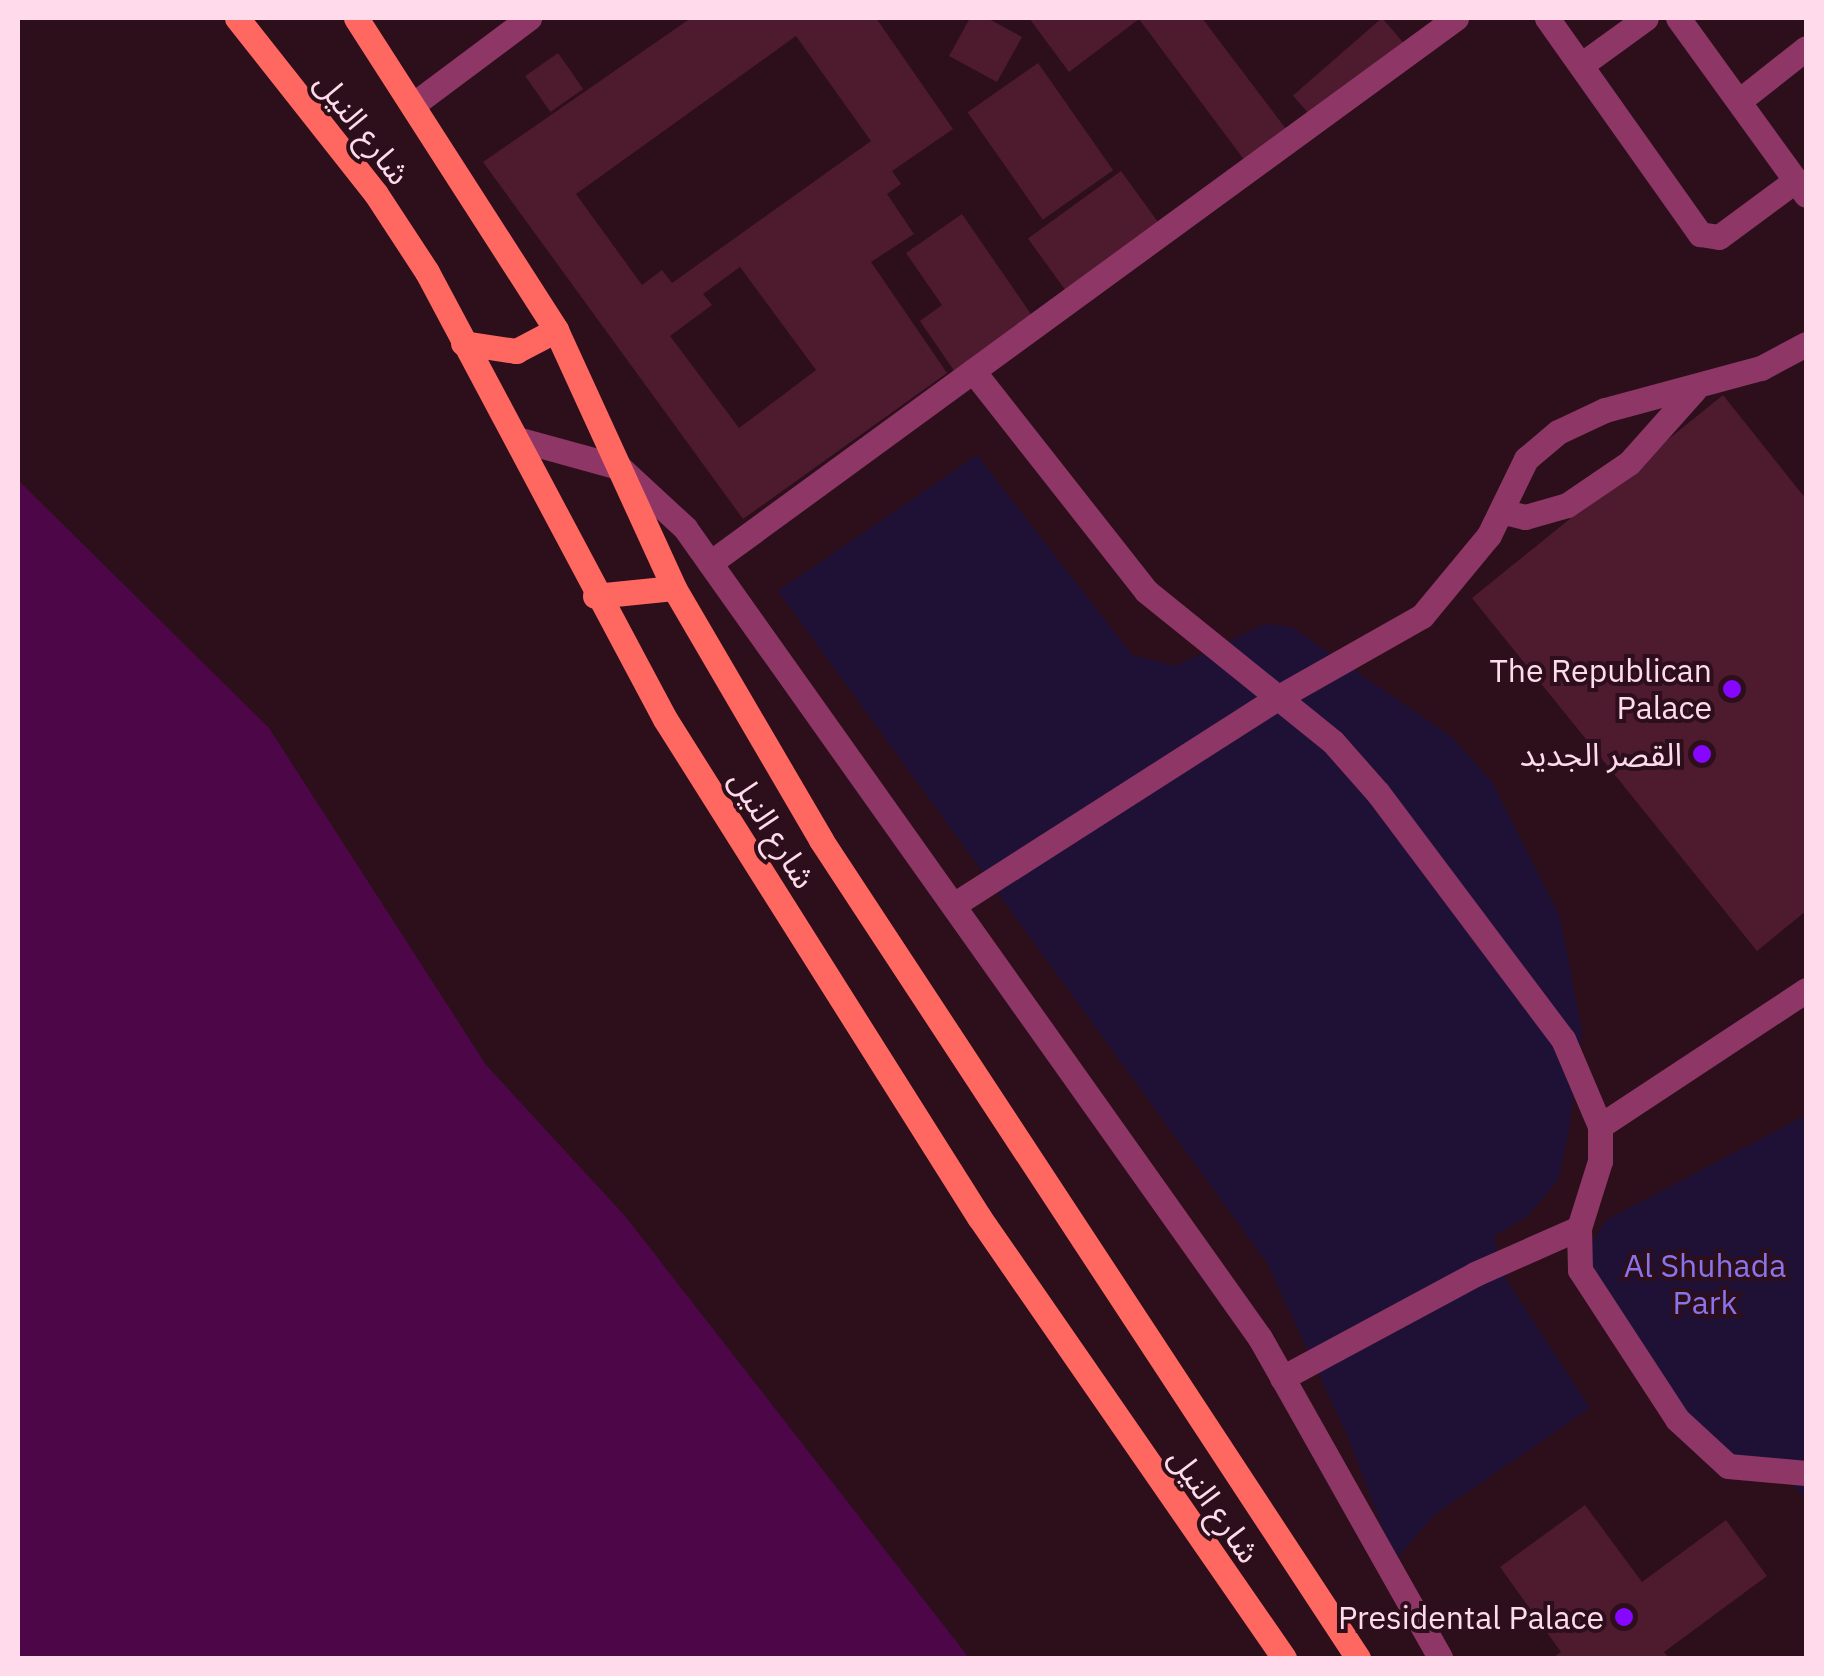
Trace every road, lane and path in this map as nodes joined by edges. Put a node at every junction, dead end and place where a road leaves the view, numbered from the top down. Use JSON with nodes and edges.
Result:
{"nodes":[{"id":1,"x":238,"y":18,"type":"edge"},
{"id":2,"x":356,"y":18,"type":"edge"},
{"id":3,"x":529,"y":18,"type":"edge"},
{"id":4,"x":1456,"y":18,"type":"edge"},
{"id":5,"x":1548,"y":18,"type":"edge"},
{"id":6,"x":1646,"y":18,"type":"edge"},
{"id":7,"x":1678,"y":18,"type":"edge"},
{"id":8,"x":1806,"y":48,"type":"edge"},
{"id":9,"x":1580,"y":65,"type":"junction"},
{"id":10,"x":1738,"y":101,"type":"junction"},
{"id":11,"x":414,"y":104,"type":"junction"},
{"id":12,"x":1801,"y":188,"type":"edge"},
{"id":13,"x":556,"y":330,"type":"junction"},
{"id":14,"x":463,"y":343,"type":"junction"},
{"id":15,"x":1806,"y":344,"type":"edge"},
{"id":16,"x":973,"y":371,"type":"junction"},
{"id":17,"x":1694,"y":390,"type":"junction"},
{"id":18,"x":517,"y":440,"type":"junction"},
{"id":19,"x":619,"y":467,"type":"junction"},
{"id":20,"x":1501,"y":511,"type":"junction"},
{"id":21,"x":710,"y":564,"type":"junction"},
{"id":22,"x":674,"y":588,"type":"junction"},
{"id":23,"x":595,"y":596,"type":"junction"},
{"id":24,"x":1278,"y":697,"type":"junction"},
{"id":25,"x":956,"y":904,"type":"junction"},
{"id":26,"x":1806,"y":990,"type":"edge"},
{"id":27,"x":1600,"y":1126,"type":"junction"},
{"id":28,"x":1579,"y":1228,"type":"junction"},
{"id":29,"x":1282,"y":1378,"type":"junction"},
{"id":30,"x":1806,"y":1473,"type":"edge"},
{"id":31,"x":1284,"y":1658,"type":"edge"},
{"id":32,"x":1358,"y":1658,"type":"edge"},
{"id":33,"x":1440,"y":1658,"type":"edge"}],
"edges":[{"from":1,"to":14,"type":"main road","name":"شارع النيل"},
{"from":2,"to":11,"type":"main road","name":"شارع النيل"},
{"from":3,"to":11,"type":"street"},
{"from":4,"to":16,"type":"street"},
{"from":5,"to":9,"type":"street"},
{"from":6,"to":9,"type":"street"},
{"from":7,"to":10,"type":"street"},
{"from":8,"to":10,"type":"street"},
{"from":9,"to":12,"type":"street"},
{"from":10,"to":12,"type":"street"},
{"from":11,"to":13,"type":"main road","name":"شارع النيل"},
{"from":13,"to":14,"type":"main road"},
{"from":13,"to":19,"type":"main road","name":"شارع النيل"},
{"from":14,"to":18,"type":"main road","name":"شارع النيل"},
{"from":15,"to":17,"type":"street"},
{"from":16,"to":21,"type":"street"},
{"from":16,"to":24,"type":"street"},
{"from":17,"to":20,"type":"street"},
{"from":17,"to":20,"type":"street"},
{"from":18,"to":19,"type":"street"},
{"from":18,"to":23,"type":"main road","name":"شارع النيل"},
{"from":19,"to":21,"type":"street"},
{"from":19,"to":22,"type":"main road","name":"شارع النيل"},
{"from":20,"to":24,"type":"street"},
{"from":21,"to":25,"type":"street"},
{"from":22,"to":23,"type":"main road"},
{"from":22,"to":32,"type":"main road","name":"شارع النيل"},
{"from":23,"to":31,"type":"main road","name":"شارع النيل"},
{"from":24,"to":25,"type":"street"},
{"from":24,"to":27,"type":"street"},
{"from":25,"to":29,"type":"street"},
{"from":26,"to":27,"type":"street"},
{"from":27,"to":28,"type":"street"},
{"from":28,"to":29,"type":"street"},
{"from":28,"to":30,"type":"street"},
{"from":29,"to":33,"type":"street"}]}
